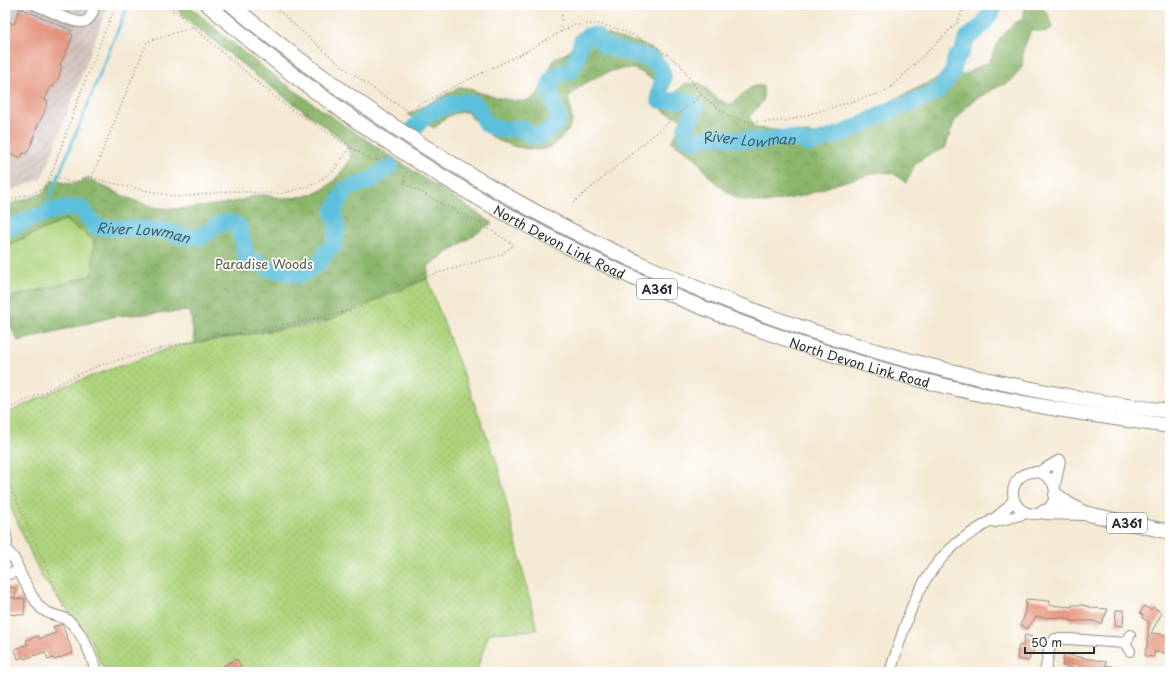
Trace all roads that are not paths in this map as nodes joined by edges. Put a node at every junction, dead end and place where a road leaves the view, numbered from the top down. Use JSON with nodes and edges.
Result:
{"nodes":[{"id":1,"x":36,"y":5,"type":"edge"},
{"id":2,"x":95,"y":5,"type":"edge"},
{"id":3,"x":208,"y":5,"type":"edge"},
{"id":4,"x":232,"y":5,"type":"edge"},
{"id":5,"x":1170,"y":411,"type":"edge"},
{"id":6,"x":1124,"y":420,"type":"junction"},
{"id":7,"x":1170,"y":426,"type":"edge"},
{"id":8,"x":1170,"y":430,"type":"edge"},
{"id":9,"x":1039,"y":472,"type":"junction"},
{"id":10,"x":1055,"y":491,"type":"junction"},
{"id":11,"x":1014,"y":499,"type":"junction"},
{"id":12,"x":1044,"y":512,"type":"junction"},
{"id":13,"x":1027,"y":513,"type":"junction"},
{"id":14,"x":1084,"y":513,"type":"junction"},
{"id":15,"x":985,"y":525,"type":"junction"},
{"id":16,"x":5,"y":531,"type":"edge"},
{"id":17,"x":1170,"y":532,"type":"edge"},
{"id":18,"x":6,"y":550,"type":"edge"},
{"id":19,"x":19,"y":571,"type":"junction"},
{"id":20,"x":5,"y":575,"type":"edge"},
{"id":21,"x":1130,"y":651,"type":"dead end"},
{"id":22,"x":95,"y":672,"type":"edge"},
{"id":23,"x":890,"y":672,"type":"edge"},
{"id":24,"x":1045,"y":672,"type":"edge"}],
"edges":[{"from":1,"to":2,"type":"street"},
{"from":3,"to":6,"type":"highway","name":"North Devon Link Road","number":"A361"},
{"from":4,"to":5,"type":"highway","name":"North Devon Link Road","number":"A361"},
{"from":6,"to":7,"type":"highway","name":"North Devon Link Road","number":"A361"},
{"from":6,"to":8,"type":"highway","number":"A361"},
{"from":9,"to":10,"type":"street"},
{"from":9,"to":10,"type":"street"},
{"from":9,"to":11,"type":"street"},
{"from":10,"to":12,"type":"street"},
{"from":10,"to":14,"type":"highway","number":"A361"},
{"from":11,"to":13,"type":"street"},
{"from":11,"to":15,"type":"street"},
{"from":12,"to":13,"type":"street"},
{"from":12,"to":14,"type":"highway","number":"A361"},
{"from":13,"to":15,"type":"street"},
{"from":14,"to":17,"type":"highway","number":"A361"},
{"from":15,"to":23,"type":"street"},
{"from":16,"to":18,"type":"street"},
{"from":18,"to":19,"type":"street"},
{"from":19,"to":20,"type":"street"},
{"from":19,"to":22,"type":"street"},
{"from":21,"to":24,"type":"street"}]}
